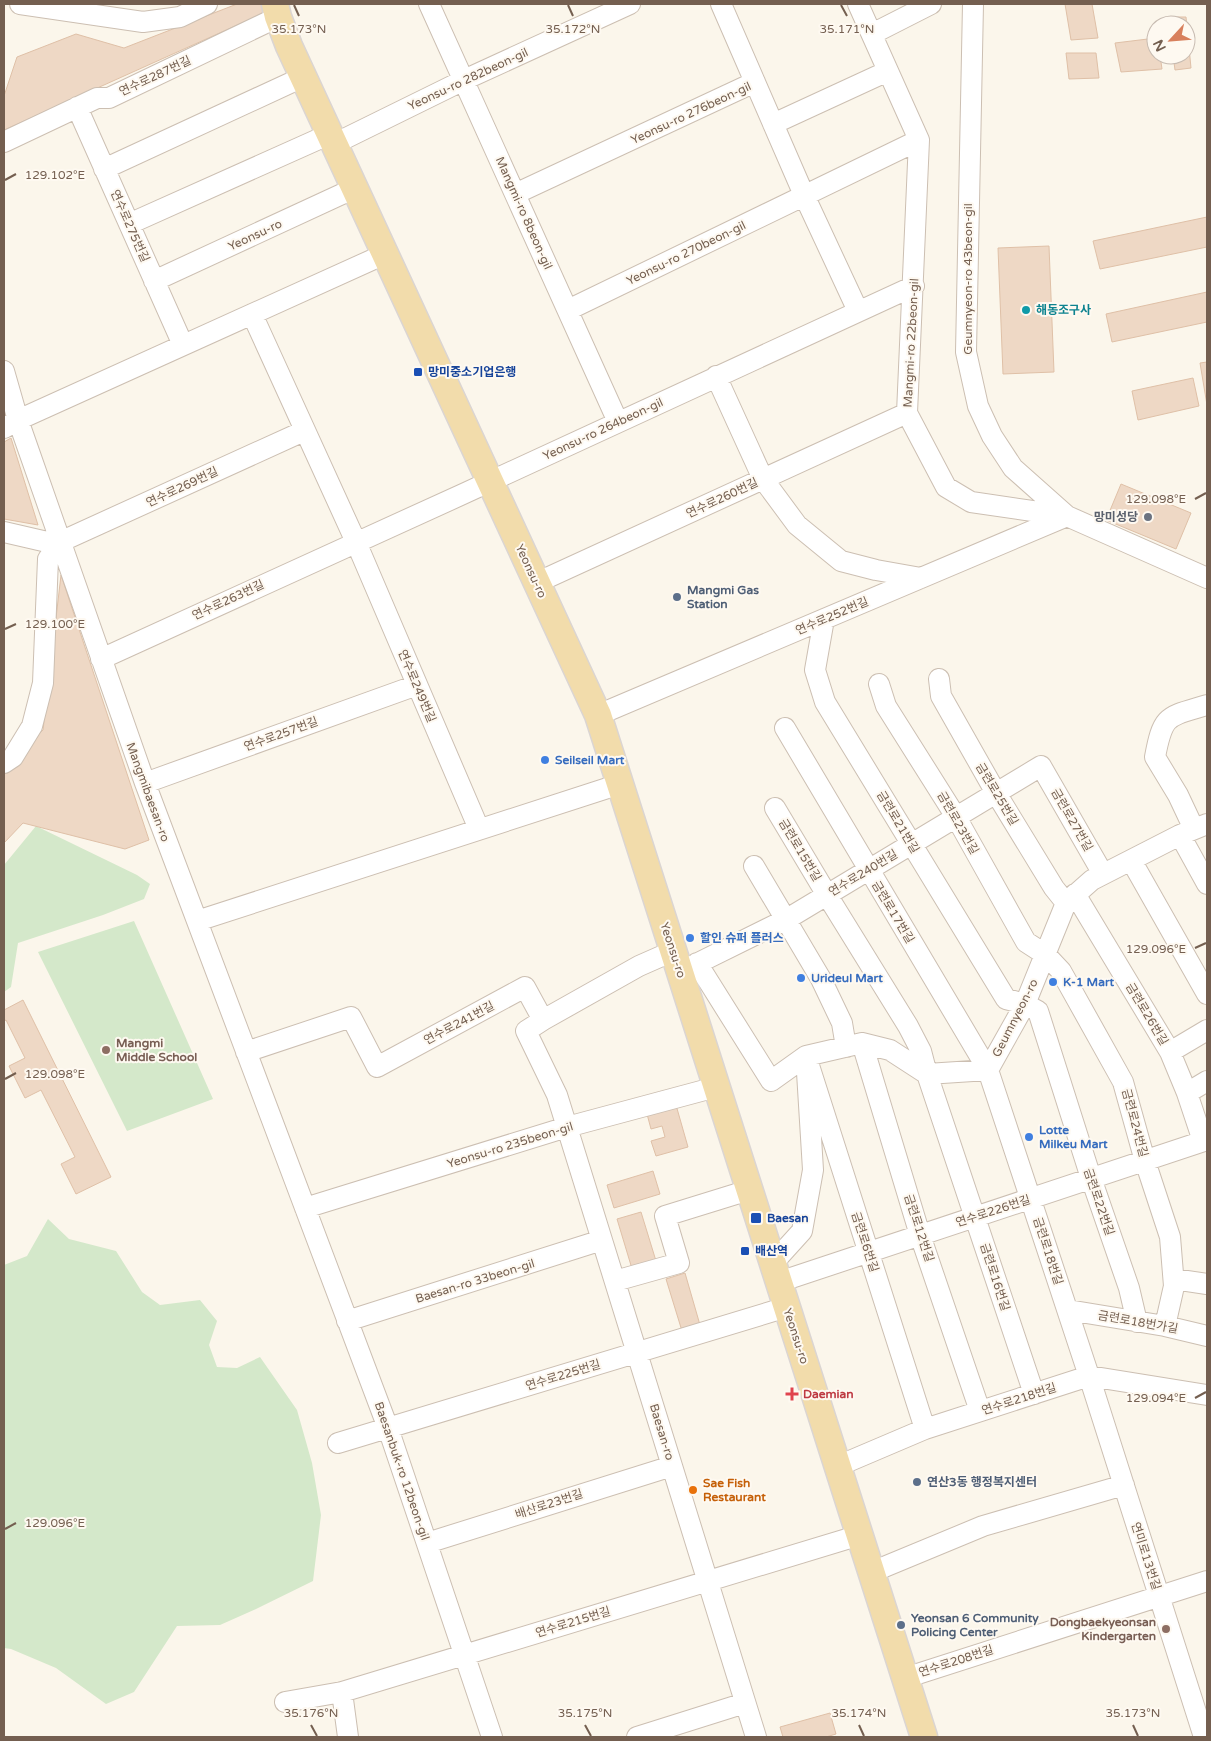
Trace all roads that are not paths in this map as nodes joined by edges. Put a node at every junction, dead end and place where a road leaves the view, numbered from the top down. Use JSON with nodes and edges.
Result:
{"nodes":[{"id":1,"x":20,"y":4,"type":"edge"},
{"id":2,"x":207,"y":4,"type":"edge"},
{"id":3,"x":430,"y":4,"type":"edge"},
{"id":4,"x":630,"y":4,"type":"edge"},
{"id":5,"x":721,"y":4,"type":"edge"},
{"id":6,"x":858,"y":4,"type":"edge"},
{"id":7,"x":931,"y":4,"type":"edge"},
{"id":8,"x":973,"y":4,"type":"edge"},
{"id":9,"x":277,"y":10,"type":"edge"},
{"id":10,"x":872,"y":34,"type":"junction"},
{"id":11,"x":888,"y":71,"type":"junction"},
{"id":12,"x":303,"y":77,"type":"junction"},
{"id":13,"x":464,"y":80,"type":"junction"},
{"id":14,"x":755,"y":82,"type":"junction"},
{"id":15,"x":77,"y":107,"type":"junction"},
{"id":16,"x":773,"y":124,"type":"junction"},
{"id":17,"x":332,"y":139,"type":"junction"},
{"id":18,"x":919,"y":140,"type":"junction"},
{"id":19,"x":4,"y":142,"type":"edge"},
{"id":20,"x":104,"y":169,"type":"junction"},
{"id":21,"x":355,"y":188,"type":"junction"},
{"id":22,"x":516,"y":194,"type":"junction"},
{"id":23,"x":804,"y":195,"type":"junction"},
{"id":24,"x":129,"y":224,"type":"junction"},
{"id":25,"x":385,"y":254,"type":"junction"},
{"id":26,"x":154,"y":280,"type":"junction"},
{"id":27,"x":914,"y":286,"type":"junction"},
{"id":28,"x":568,"y":310,"type":"junction"},
{"id":29,"x":858,"y":311,"type":"junction"},
{"id":30,"x":252,"y":314,"type":"junction"},
{"id":31,"x":183,"y":345,"type":"junction"},
{"id":32,"x":4,"y":371,"type":"edge"},
{"id":33,"x":716,"y":376,"type":"junction"},
{"id":34,"x":907,"y":413,"type":"junction"},
{"id":35,"x":618,"y":422,"type":"junction"},
{"id":36,"x":11,"y":424,"type":"edge"},
{"id":37,"x":304,"y":431,"type":"junction"},
{"id":38,"x":763,"y":479,"type":"junction"},
{"id":39,"x":489,"y":481,"type":"junction"},
{"id":40,"x":1067,"y":516,"type":"junction"},
{"id":41,"x":4,"y":532,"type":"edge"},
{"id":42,"x":60,"y":542,"type":"junction"},
{"id":43,"x":356,"y":542,"type":"junction"},
{"id":44,"x":921,"y":578,"type":"junction"},
{"id":45,"x":1207,"y":578,"type":"edge"},
{"id":46,"x":536,"y":583,"type":"junction"},
{"id":47,"x":824,"y":619,"type":"junction"},
{"id":48,"x":101,"y":658,"type":"junction"},
{"id":49,"x":939,"y":679,"type":"dead end"},
{"id":50,"x":880,"y":684,"type":"dead end"},
{"id":51,"x":417,"y":685,"type":"junction"},
{"id":52,"x":1207,"y":705,"type":"edge"},
{"id":53,"x":598,"y":716,"type":"junction"},
{"id":54,"x":784,"y":728,"type":"dead end"},
{"id":55,"x":4,"y":763,"type":"edge"},
{"id":56,"x":1041,"y":766,"type":"joint"},
{"id":57,"x":145,"y":783,"type":"junction"},
{"id":58,"x":620,"y":784,"type":"junction"},
{"id":59,"x":996,"y":793,"type":"junction"},
{"id":60,"x":775,"y":808,"type":"dead end"},
{"id":61,"x":956,"y":817,"type":"junction"},
{"id":62,"x":479,"y":829,"type":"junction"},
{"id":63,"x":1194,"y":830,"type":"edge"},
{"id":64,"x":911,"y":844,"type":"junction"},
{"id":65,"x":1131,"y":860,"type":"junction"},
{"id":66,"x":754,"y":866,"type":"dead end"},
{"id":67,"x":868,"y":870,"type":"junction"},
{"id":68,"x":1103,"y":874,"type":"junction"},
{"id":69,"x":1207,"y":884,"type":"edge"},
{"id":70,"x":826,"y":895,"type":"junction"},
{"id":71,"x":1071,"y":898,"type":"junction"},
{"id":72,"x":787,"y":919,"type":"junction"},
{"id":73,"x":197,"y":921,"type":"junction"},
{"id":74,"x":1046,"y":955,"type":"junction"},
{"id":75,"x":683,"y":962,"type":"junction"},
{"id":76,"x":1207,"y":994,"type":"edge"},
{"id":77,"x":1024,"y":1004,"type":"junction"},
{"id":78,"x":543,"y":1020,"type":"junction"},
{"id":79,"x":1207,"y":1030,"type":"edge"},
{"id":80,"x":854,"y":1045,"type":"junction"},
{"id":81,"x":246,"y":1052,"type":"junction"},
{"id":82,"x":1170,"y":1052,"type":"junction"},
{"id":83,"x":806,"y":1056,"type":"junction"},
{"id":84,"x":988,"y":1070,"type":"junction"},
{"id":85,"x":927,"y":1074,"type":"junction"},
{"id":86,"x":1207,"y":1081,"type":"edge"},
{"id":87,"x":716,"y":1087,"type":"junction"},
{"id":88,"x":1187,"y":1093,"type":"junction"},
{"id":89,"x":567,"y":1127,"type":"junction"},
{"id":90,"x":1205,"y":1141,"type":"edge"},
{"id":91,"x":1145,"y":1160,"type":"junction"},
{"id":92,"x":1091,"y":1178,"type":"junction"},
{"id":93,"x":750,"y":1190,"type":"junction"},
{"id":94,"x":1030,"y":1198,"type":"junction"},
{"id":95,"x":305,"y":1208,"type":"junction"},
{"id":96,"x":975,"y":1217,"type":"junction"},
{"id":97,"x":920,"y":1235,"type":"junction"},
{"id":98,"x":602,"y":1240,"type":"junction"},
{"id":99,"x":868,"y":1252,"type":"junction"},
{"id":100,"x":776,"y":1272,"type":"junction"},
{"id":101,"x":1174,"y":1280,"type":"junction"},
{"id":102,"x":615,"y":1281,"type":"junction"},
{"id":103,"x":1207,"y":1284,"type":"edge"},
{"id":104,"x":787,"y":1307,"type":"junction"},
{"id":105,"x":1068,"y":1310,"type":"junction"},
{"id":106,"x":347,"y":1321,"type":"junction"},
{"id":107,"x":1137,"y":1322,"type":"junction"},
{"id":108,"x":1164,"y":1326,"type":"junction"},
{"id":109,"x":1207,"y":1336,"type":"edge"},
{"id":110,"x":637,"y":1352,"type":"junction"},
{"id":111,"x":1089,"y":1376,"type":"junction"},
{"id":112,"x":1034,"y":1394,"type":"junction"},
{"id":113,"x":1207,"y":1395,"type":"edge"},
{"id":114,"x":980,"y":1411,"type":"junction"},
{"id":115,"x":388,"y":1428,"type":"junction"},
{"id":116,"x":925,"y":1429,"type":"junction"},
{"id":117,"x":338,"y":1443,"type":"dead end"},
{"id":118,"x":672,"y":1466,"type":"junction"},
{"id":119,"x":838,"y":1466,"type":"junction"},
{"id":120,"x":1124,"y":1485,"type":"junction"},
{"id":121,"x":860,"y":1535,"type":"junction"},
{"id":122,"x":427,"y":1543,"type":"junction"},
{"id":123,"x":872,"y":1572,"type":"junction"},
{"id":124,"x":708,"y":1581,"type":"junction"},
{"id":125,"x":1207,"y":1581,"type":"edge"},
{"id":126,"x":1159,"y":1596,"type":"junction"},
{"id":127,"x":464,"y":1655,"type":"junction"},
{"id":128,"x":906,"y":1678,"type":"junction"},
{"id":129,"x":342,"y":1692,"type":"junction"},
{"id":130,"x":285,"y":1702,"type":"dead end"},
{"id":131,"x":746,"y":1703,"type":"junction"},
{"id":132,"x":664,"y":1733,"type":"edge"},
{"id":133,"x":348,"y":1737,"type":"edge"},
{"id":134,"x":492,"y":1737,"type":"edge"},
{"id":135,"x":637,"y":1737,"type":"edge"},
{"id":136,"x":756,"y":1737,"type":"edge"},
{"id":137,"x":924,"y":1737,"type":"edge"},
{"id":138,"x":1204,"y":1737,"type":"edge"}],
"edges":[{"from":1,"to":2,"type":"street"},
{"from":3,"to":13,"type":"street","name":"Mangmi-ro 8beon-gil"},
{"from":4,"to":13,"type":"street","name":"Yeonsu-ro 282beon-gil"},
{"from":5,"to":14,"type":"street"},
{"from":6,"to":10,"type":"street","name":"Mangmi-ro 22beon-gil"},
{"from":7,"to":10,"type":"street"},
{"from":8,"to":40,"type":"street","name":"Geumnyeon-ro 43beon-gil"},
{"from":9,"to":12,"type":"main road","name":"Yeonsu-ro"},
{"from":9,"to":15,"type":"street","name":"연수로287번길"},
{"from":10,"to":11,"type":"street","name":"Mangmi-ro 22beon-gil"},
{"from":11,"to":16,"type":"street"},
{"from":11,"to":18,"type":"street","name":"Mangmi-ro 22beon-gil"},
{"from":12,"to":17,"type":"main road","name":"Yeonsu-ro"},
{"from":12,"to":20,"type":"street"},
{"from":13,"to":17,"type":"street","name":"Yeonsu-ro 282beon-gil"},
{"from":13,"to":22,"type":"street","name":"Mangmi-ro 8beon-gil"},
{"from":14,"to":16,"type":"street","name":"Yeonsu-ro 276beon-gil"},
{"from":14,"to":22,"type":"street","name":"Yeonsu-ro 276beon-gil"},
{"from":15,"to":19,"type":"street","name":"연수로287번길"},
{"from":15,"to":20,"type":"street","name":"연수로275번길"},
{"from":16,"to":23,"type":"street","name":"Yeonsu-ro 276beon-gil"},
{"from":17,"to":21,"type":"main road","name":"Yeonsu-ro"},
{"from":17,"to":24,"type":"street"},
{"from":18,"to":23,"type":"street","name":"Yeonsu-ro 270beon-gil"},
{"from":18,"to":27,"type":"street","name":"Mangmi-ro 22beon-gil"},
{"from":20,"to":24,"type":"street","name":"연수로275번길"},
{"from":21,"to":25,"type":"main road","name":"Yeonsu-ro"},
{"from":21,"to":26,"type":"street","name":"Yeonsu-ro"},
{"from":22,"to":28,"type":"street","name":"Mangmi-ro 8beon-gil"},
{"from":23,"to":28,"type":"street","name":"Yeonsu-ro 270beon-gil"},
{"from":23,"to":29,"type":"street"},
{"from":24,"to":26,"type":"street","name":"연수로275번길"},
{"from":25,"to":30,"type":"street"},
{"from":25,"to":39,"type":"main road","name":"Yeonsu-ro"},
{"from":26,"to":31,"type":"street","name":"연수로275번길"},
{"from":27,"to":29,"type":"street","name":"Yeonsu-ro 264beon-gil"},
{"from":27,"to":34,"type":"street","name":"Mangmi-ro 22beon-gil"},
{"from":28,"to":35,"type":"street","name":"Mangmi-ro 8beon-gil"},
{"from":29,"to":33,"type":"street","name":"Yeonsu-ro 264beon-gil"},
{"from":30,"to":31,"type":"street"},
{"from":30,"to":37,"type":"street"},
{"from":31,"to":36,"type":"street"},
{"from":32,"to":36,"type":"street","name":"Mangmibaesan-ro"},
{"from":33,"to":35,"type":"street","name":"Yeonsu-ro 264beon-gil"},
{"from":33,"to":38,"type":"street"},
{"from":34,"to":38,"type":"street","name":"연수로260번길"},
{"from":34,"to":40,"type":"street","name":"Mangmi-ro 22beon-gil"},
{"from":35,"to":39,"type":"street","name":"Yeonsu-ro 264beon-gil"},
{"from":36,"to":42,"type":"street","name":"Mangmibaesan-ro"},
{"from":37,"to":42,"type":"street","name":"연수로269번길"},
{"from":37,"to":43,"type":"street"},
{"from":38,"to":44,"type":"street"},
{"from":38,"to":46,"type":"street","name":"연수로260번길"},
{"from":39,"to":43,"type":"street","name":"연수로263번길"},
{"from":39,"to":46,"type":"main road","name":"Yeonsu-ro"},
{"from":40,"to":44,"type":"street","name":"연수로252번길"},
{"from":40,"to":45,"type":"street","name":"Geumnyeon-ro 43beon-gil"},
{"from":41,"to":42,"type":"street"},
{"from":42,"to":48,"type":"street","name":"Mangmibaesan-ro"},
{"from":42,"to":55,"type":"street"},
{"from":43,"to":48,"type":"street","name":"연수로263번길"},
{"from":43,"to":51,"type":"street","name":"연수로249번길"},
{"from":44,"to":47,"type":"street","name":"연수로252번길"},
{"from":46,"to":53,"type":"main road","name":"Yeonsu-ro"},
{"from":47,"to":53,"type":"street","name":"연수로252번길"},
{"from":47,"to":64,"type":"street","name":"금련로21번길"},
{"from":48,"to":57,"type":"street","name":"Mangmibaesan-ro"},
{"from":49,"to":59,"type":"street","name":"금련로25번길"},
{"from":50,"to":61,"type":"street","name":"금련로23번길"},
{"from":51,"to":57,"type":"street","name":"연수로257번길"},
{"from":51,"to":62,"type":"street","name":"연수로249번길"},
{"from":52,"to":63,"type":"street"},
{"from":53,"to":58,"type":"main road","name":"Yeonsu-ro"},
{"from":54,"to":67,"type":"street","name":"금련로17번길"},
{"from":56,"to":59,"type":"street","name":"연수로240번길"},
{"from":56,"to":68,"type":"street","name":"금련로27번길"},
{"from":57,"to":73,"type":"street","name":"Mangmibaesan-ro"},
{"from":58,"to":62,"type":"street"},
{"from":58,"to":75,"type":"main road","name":"Yeonsu-ro"},
{"from":59,"to":61,"type":"street","name":"연수로240번길"},
{"from":59,"to":71,"type":"street","name":"금련로25번길"},
{"from":60,"to":70,"type":"street","name":"금련로15번길"},
{"from":61,"to":64,"type":"street","name":"연수로240번길"},
{"from":61,"to":74,"type":"street","name":"금련로23번길"},
{"from":62,"to":73,"type":"street"},
{"from":63,"to":65,"type":"street"},
{"from":63,"to":69,"type":"street"},
{"from":64,"to":67,"type":"street","name":"연수로240번길"},
{"from":64,"to":77,"type":"street","name":"금련로21번길"},
{"from":65,"to":68,"type":"street"},
{"from":65,"to":76,"type":"street"},
{"from":66,"to":72,"type":"street","name":"금련로12번길"},
{"from":67,"to":70,"type":"street","name":"연수로240번길"},
{"from":67,"to":84,"type":"street","name":"금련로17번길"},
{"from":68,"to":71,"type":"street"},
{"from":70,"to":72,"type":"street","name":"연수로240번길"},
{"from":70,"to":85,"type":"street","name":"금련로15번길"},
{"from":71,"to":74,"type":"street","name":"Geumnyeon-ro"},
{"from":71,"to":82,"type":"street","name":"금련로26번길"},
{"from":72,"to":75,"type":"street","name":"연수로240번길"},
{"from":72,"to":80,"type":"street","name":"금련로12번길"},
{"from":73,"to":81,"type":"street","name":"Mangmibaesan-ro"},
{"from":74,"to":77,"type":"street","name":"Geumnyeon-ro"},
{"from":74,"to":91,"type":"street","name":"금련로24번길"},
{"from":75,"to":78,"type":"street"},
{"from":75,"to":83,"type":"street"},
{"from":75,"to":87,"type":"main road","name":"Yeonsu-ro"},
{"from":77,"to":84,"type":"street","name":"Geumnyeon-ro"},
{"from":77,"to":92,"type":"street","name":"금련로22번길"},
{"from":78,"to":81,"type":"street","name":"연수로241번길"},
{"from":78,"to":89,"type":"street","name":"Baesan-ro"},
{"from":79,"to":82,"type":"street"},
{"from":80,"to":83,"type":"street"},
{"from":80,"to":85,"type":"street"},
{"from":80,"to":97,"type":"street","name":"금련로12번길"},
{"from":81,"to":95,"type":"street","name":"Mangmibaesan-ro"},
{"from":82,"to":88,"type":"street","name":"금련로26번길"},
{"from":83,"to":99,"type":"street","name":"금련로6번길"},
{"from":83,"to":100,"type":"street"},
{"from":84,"to":85,"type":"street","name":"Geumnyeon-ro"},
{"from":84,"to":94,"type":"street","name":"금련로18번길"},
{"from":85,"to":96,"type":"street","name":"금련로16번길"},
{"from":86,"to":88,"type":"street"},
{"from":87,"to":89,"type":"street","name":"Yeonsu-ro 235beon-gil"},
{"from":87,"to":93,"type":"main road","name":"Yeonsu-ro"},
{"from":88,"to":90,"type":"street","name":"금련로26번길"},
{"from":89,"to":95,"type":"street","name":"Yeonsu-ro 235beon-gil"},
{"from":89,"to":98,"type":"street","name":"Baesan-ro"},
{"from":90,"to":91,"type":"street","name":"연수로226번길"},
{"from":91,"to":92,"type":"street","name":"연수로226번길"},
{"from":91,"to":101,"type":"street","name":"금련로24번길"},
{"from":92,"to":94,"type":"street","name":"연수로226번길"},
{"from":92,"to":107,"type":"street","name":"금련로22번길"},
{"from":93,"to":100,"type":"main road","name":"Yeonsu-ro"},
{"from":93,"to":102,"type":"street"},
{"from":94,"to":96,"type":"street","name":"연수로226번길"},
{"from":94,"to":105,"type":"street","name":"금련로18번길"},
{"from":95,"to":106,"type":"street","name":"Baesanbuk-ro 12beon-gil"},
{"from":96,"to":97,"type":"street","name":"연수로226번길"},
{"from":96,"to":112,"type":"street","name":"금련로16번길"},
{"from":97,"to":99,"type":"street","name":"연수로226번길"},
{"from":97,"to":114,"type":"street","name":"금련로12번길"},
{"from":98,"to":102,"type":"street","name":"Baesan-ro"},
{"from":98,"to":106,"type":"street","name":"Baesan-ro 33beon-gil"},
{"from":99,"to":100,"type":"street","name":"연수로226번길"},
{"from":99,"to":116,"type":"street","name":"금련로6번길"},
{"from":100,"to":104,"type":"main road","name":"Yeonsu-ro"},
{"from":101,"to":103,"type":"street"},
{"from":101,"to":108,"type":"street","name":"금련로24번길"},
{"from":102,"to":110,"type":"street","name":"Baesan-ro"},
{"from":104,"to":110,"type":"street","name":"연수로225번길"},
{"from":104,"to":119,"type":"main road","name":"Yeonsu-ro"},
{"from":105,"to":107,"type":"street","name":"금련로18번가길"},
{"from":105,"to":111,"type":"street","name":"금련로18번길"},
{"from":106,"to":115,"type":"street","name":"Baesanbuk-ro 12beon-gil"},
{"from":107,"to":108,"type":"street","name":"금련로18번가길"},
{"from":108,"to":109,"type":"street","name":"금련로18번가길"},
{"from":110,"to":115,"type":"street","name":"연수로225번길"},
{"from":110,"to":118,"type":"street","name":"Baesan-ro"},
{"from":111,"to":112,"type":"street","name":"연수로218번길"},
{"from":111,"to":113,"type":"street","name":"연수로218번길"},
{"from":111,"to":120,"type":"street","name":"연미로13번길"},
{"from":112,"to":114,"type":"street","name":"연수로218번길"},
{"from":114,"to":116,"type":"street","name":"연수로218번길"},
{"from":115,"to":117,"type":"street","name":"연수로225번길"},
{"from":115,"to":122,"type":"street","name":"Baesanbuk-ro 12beon-gil"},
{"from":116,"to":119,"type":"street","name":"연수로218번길"},
{"from":118,"to":122,"type":"street","name":"배산로23번길"},
{"from":118,"to":124,"type":"street","name":"Baesan-ro"},
{"from":119,"to":121,"type":"main road","name":"Yeonsu-ro"},
{"from":120,"to":123,"type":"street"},
{"from":120,"to":126,"type":"street","name":"연미로13번길"},
{"from":121,"to":123,"type":"main road","name":"Yeonsu-ro"},
{"from":121,"to":124,"type":"street","name":"연수로215번길"},
{"from":122,"to":127,"type":"street","name":"Baesanbuk-ro 12beon-gil"},
{"from":123,"to":128,"type":"main road","name":"Yeonsu-ro"},
{"from":124,"to":127,"type":"street","name":"연수로215번길"},
{"from":124,"to":131,"type":"street","name":"Baesan-ro"},
{"from":125,"to":126,"type":"street","name":"연수로208번길"},
{"from":126,"to":128,"type":"street","name":"연수로208번길"},
{"from":126,"to":138,"type":"street","name":"연미로13번길"},
{"from":127,"to":129,"type":"street","name":"연수로215번길"},
{"from":127,"to":134,"type":"street","name":"Baesanbuk-ro 12beon-gil"},
{"from":128,"to":137,"type":"main road","name":"Yeonsu-ro"},
{"from":129,"to":130,"type":"street","name":"연수로215번길"},
{"from":129,"to":133,"type":"street"},
{"from":131,"to":132,"type":"street"},
{"from":131,"to":136,"type":"street","name":"Baesan-ro"},
{"from":132,"to":135,"type":"street"}]}
